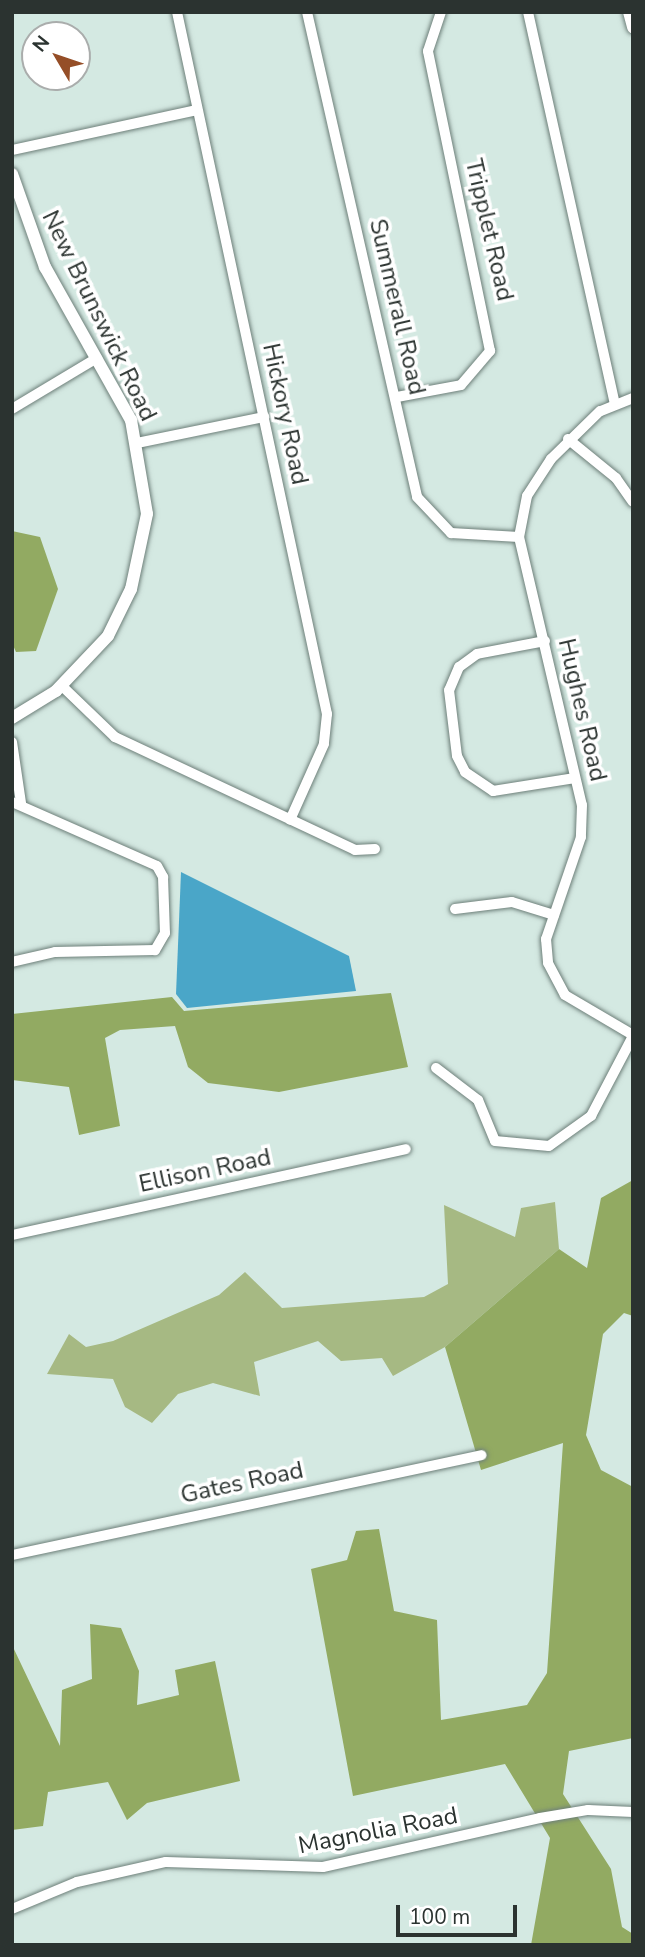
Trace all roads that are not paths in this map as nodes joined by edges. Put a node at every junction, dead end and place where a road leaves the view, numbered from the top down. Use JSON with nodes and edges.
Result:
{"nodes":[{"id":1,"x":177,"y":12,"type":"edge"},
{"id":2,"x":307,"y":12,"type":"edge"},
{"id":3,"x":441,"y":12,"type":"edge"},
{"id":4,"x":528,"y":12,"type":"edge"},
{"id":5,"x":629,"y":12,"type":"edge"},
{"id":6,"x":633,"y":27,"type":"edge"},
{"id":7,"x":197,"y":110,"type":"junction"},
{"id":8,"x":12,"y":150,"type":"edge"},
{"id":9,"x":12,"y":174,"type":"edge"},
{"id":10,"x":97,"y":358,"type":"junction"},
{"id":11,"x":397,"y":397,"type":"junction"},
{"id":12,"x":633,"y":398,"type":"edge"},
{"id":13,"x":615,"y":403,"type":"junction"},
{"id":14,"x":12,"y":409,"type":"edge"},
{"id":15,"x":264,"y":417,"type":"junction"},
{"id":16,"x":568,"y":439,"type":"junction"},
{"id":17,"x":137,"y":443,"type":"junction"},
{"id":18,"x":633,"y":502,"type":"edge"},
{"id":19,"x":519,"y":537,"type":"junction"},
{"id":20,"x":545,"y":640,"type":"junction"},
{"id":21,"x":62,"y":686,"type":"junction"},
{"id":22,"x":12,"y":718,"type":"edge"},
{"id":23,"x":12,"y":741,"type":"edge"},
{"id":24,"x":575,"y":778,"type":"junction"},
{"id":25,"x":17,"y":802,"type":"edge"},
{"id":26,"x":290,"y":820,"type":"junction"},
{"id":27,"x":374,"y":849,"type":"dead end"},
{"id":28,"x":455,"y":909,"type":"dead end"},
{"id":29,"x":554,"y":915,"type":"junction"},
{"id":30,"x":12,"y":962,"type":"edge"},
{"id":31,"x":633,"y":1036,"type":"edge"},
{"id":32,"x":436,"y":1068,"type":"dead end"},
{"id":33,"x":406,"y":1149,"type":"dead end"},
{"id":34,"x":12,"y":1235,"type":"edge"},
{"id":35,"x":481,"y":1455,"type":"dead end"},
{"id":36,"x":12,"y":1555,"type":"edge"},
{"id":37,"x":633,"y":1812,"type":"edge"},
{"id":38,"x":12,"y":1909,"type":"edge"}],
"edges":[{"from":1,"to":7,"type":"street","name":"Hickory Road"},
{"from":2,"to":11,"type":"street","name":"Summerall Road"},
{"from":3,"to":11,"type":"street","name":"Tripplet Road"},
{"from":4,"to":13,"type":"street"},
{"from":5,"to":6,"type":"street"},
{"from":7,"to":8,"type":"street"},
{"from":7,"to":15,"type":"street","name":"Hickory Road"},
{"from":9,"to":10,"type":"street","name":"New Brunswick Road"},
{"from":10,"to":14,"type":"street"},
{"from":10,"to":17,"type":"street","name":"New Brunswick Road"},
{"from":11,"to":19,"type":"street","name":"Summerall Road"},
{"from":12,"to":13,"type":"street","name":"Hughes Road"},
{"from":13,"to":16,"type":"street","name":"Hughes Road"},
{"from":15,"to":17,"type":"street"},
{"from":15,"to":26,"type":"street","name":"Hickory Road"},
{"from":16,"to":18,"type":"street"},
{"from":16,"to":19,"type":"street","name":"Hughes Road"},
{"from":17,"to":21,"type":"street","name":"New Brunswick Road"},
{"from":19,"to":20,"type":"street","name":"Hughes Road"},
{"from":20,"to":24,"type":"street","name":"Hughes Road"},
{"from":20,"to":24,"type":"street"},
{"from":21,"to":22,"type":"street","name":"New Brunswick Road"},
{"from":21,"to":26,"type":"street"},
{"from":23,"to":25,"type":"street"},
{"from":24,"to":29,"type":"street","name":"Hughes Road"},
{"from":25,"to":30,"type":"street"},
{"from":26,"to":27,"type":"street"},
{"from":28,"to":29,"type":"street"},
{"from":29,"to":31,"type":"street","name":"Hughes Road"},
{"from":31,"to":32,"type":"street"},
{"from":33,"to":34,"type":"street","name":"Ellison Road"},
{"from":35,"to":36,"type":"street","name":"Gates Road"},
{"from":37,"to":38,"type":"street","name":"Magnolia Road"}]}
